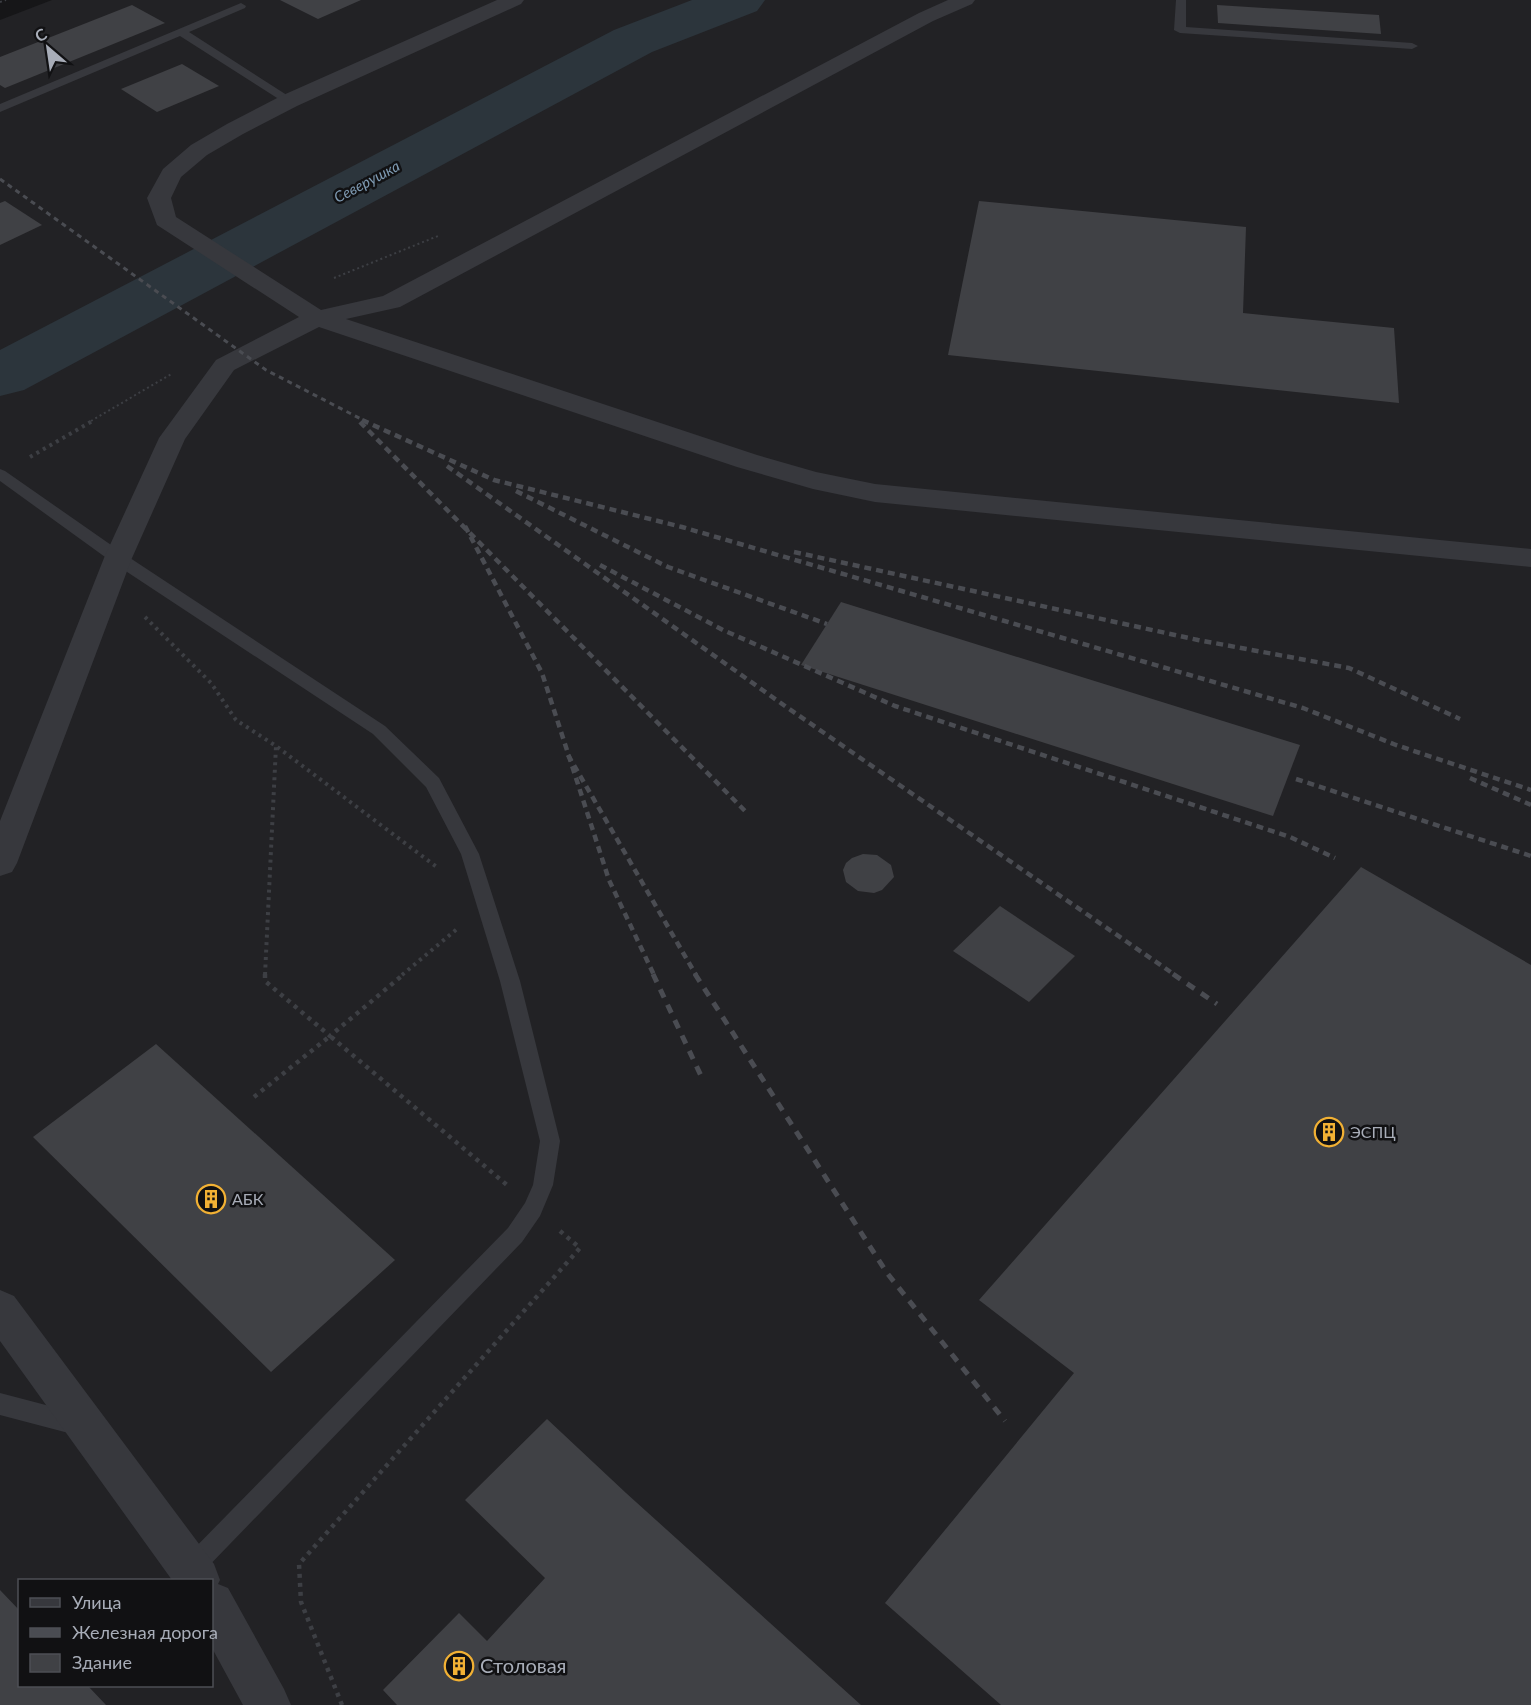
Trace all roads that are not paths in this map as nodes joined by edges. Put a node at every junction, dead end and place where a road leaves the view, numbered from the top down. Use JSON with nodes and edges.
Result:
{"nodes":[{"id":1,"x":514,"y":0,"type":"edge"},
{"id":2,"x":965,"y":0,"type":"edge"},
{"id":3,"x":1180,"y":0,"type":"edge"},
{"id":4,"x":241,"y":6,"type":"dead end"},
{"id":5,"x":182,"y":32,"type":"junction"},
{"id":6,"x":1412,"y":46,"type":"dead end"},
{"id":7,"x":289,"y":101,"type":"junction"},
{"id":8,"x":0,"y":108,"type":"edge"},
{"id":9,"x":317,"y":318,"type":"junction"},
{"id":10,"x":0,"y":474,"type":"edge"},
{"id":11,"x":118,"y":558,"type":"junction"},
{"id":12,"x":1531,"y":558,"type":"edge"},
{"id":13,"x":0,"y":863,"type":"edge"},
{"id":14,"x":0,"y":1309,"type":"edge"},
{"id":15,"x":0,"y":1404,"type":"edge"},
{"id":16,"x":88,"y":1427,"type":"junction"},
{"id":17,"x":196,"y":1579,"type":"edge"},
{"id":18,"x":204,"y":1579,"type":"edge"},
{"id":19,"x":213,"y":1607,"type":"edge"},
{"id":20,"x":268,"y":1705,"type":"edge"}],
"edges":[{"from":1,"to":7,"type":"street"},
{"from":2,"to":9,"type":"street"},
{"from":3,"to":6,"type":"lane"},
{"from":4,"to":5,"type":"lane"},
{"from":5,"to":7,"type":"lane"},
{"from":5,"to":8,"type":"lane"},
{"from":7,"to":9,"type":"street"},
{"from":9,"to":11,"type":"street"},
{"from":9,"to":12,"type":"street"},
{"from":10,"to":11,"type":"lane"},
{"from":11,"to":13,"type":"street"},
{"from":11,"to":18,"type":"lane"},
{"from":14,"to":16,"type":"street"},
{"from":15,"to":16,"type":"lane"},
{"from":16,"to":17,"type":"street"},
{"from":19,"to":20,"type":"street"}]}
